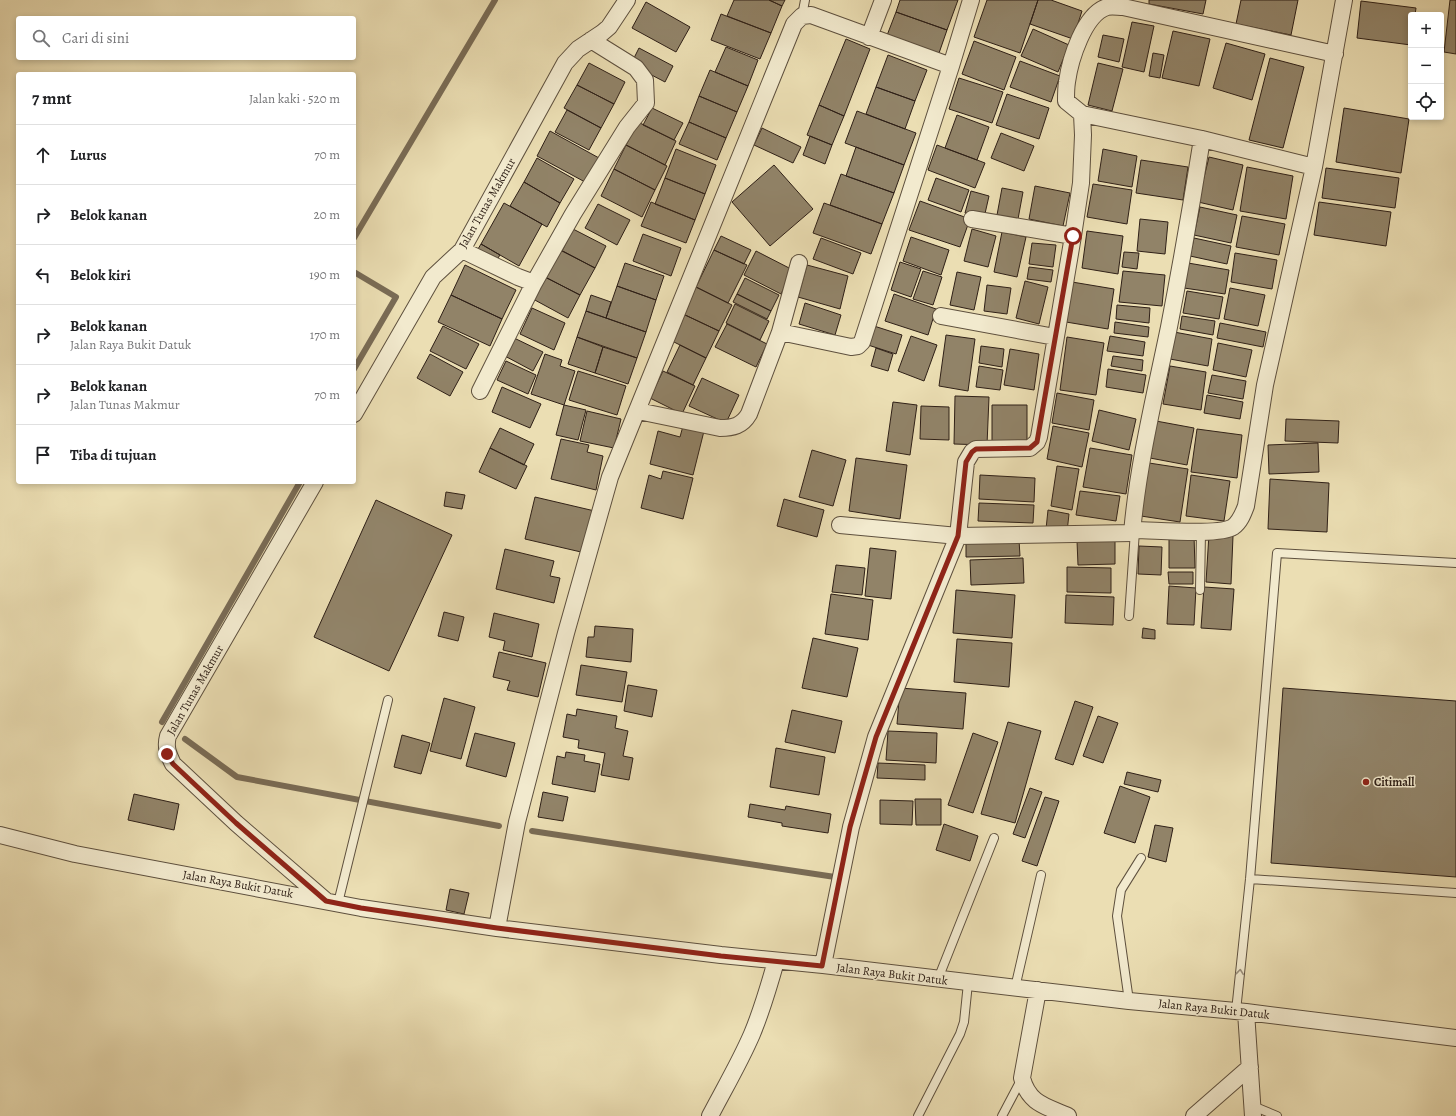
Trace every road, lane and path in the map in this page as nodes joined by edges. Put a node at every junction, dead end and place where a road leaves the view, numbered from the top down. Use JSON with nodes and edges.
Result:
{"nodes":[{"id":1,"x":626,"y":0,"type":"edge"},
{"id":2,"x":805,"y":0,"type":"edge"},
{"id":3,"x":883,"y":0,"type":"edge"},
{"id":4,"x":971,"y":0,"type":"edge"},
{"id":5,"x":1344,"y":0,"type":"edge"},
{"id":6,"x":802,"y":16,"type":"junction"},
{"id":7,"x":869,"y":37,"type":"junction"},
{"id":8,"x":591,"y":40,"type":"junction"},
{"id":9,"x":1335,"y":54,"type":"junction"},
{"id":10,"x":951,"y":66,"type":"junction"},
{"id":11,"x":1082,"y":114,"type":"junction"},
{"id":12,"x":1202,"y":139,"type":"junction"},
{"id":13,"x":1314,"y":167,"type":"junction"},
{"id":14,"x":972,"y":219,"type":"dead end"},
{"id":15,"x":1073,"y":236,"type":"junction"},
{"id":16,"x":462,"y":250,"type":"junction"},
{"id":17,"x":799,"y":263,"type":"dead end"},
{"id":18,"x":534,"y":283,"type":"junction"},
{"id":19,"x":941,"y":316,"type":"dead end"},
{"id":20,"x":780,"y":332,"type":"junction"},
{"id":21,"x":1055,"y":337,"type":"junction"},
{"id":22,"x":480,"y":391,"type":"dead end"},
{"id":23,"x":356,"y":411,"type":"edge"},
{"id":24,"x":638,"y":411,"type":"junction"},
{"id":25,"x":314,"y":484,"type":"edge"},
{"id":26,"x":840,"y":525,"type":"dead end"},
{"id":27,"x":1133,"y":532,"type":"junction"},
{"id":28,"x":1202,"y":532,"type":"junction"},
{"id":29,"x":958,"y":536,"type":"junction"},
{"id":30,"x":1456,"y":563,"type":"edge"},
{"id":31,"x":1200,"y":590,"type":"dead end"},
{"id":32,"x":1129,"y":616,"type":"dead end"},
{"id":33,"x":388,"y":700,"type":"dead end"},
{"id":34,"x":0,"y":835,"type":"edge"},
{"id":35,"x":994,"y":838,"type":"dead end"},
{"id":36,"x":1142,"y":858,"type":"dead end"},
{"id":37,"x":1041,"y":874,"type":"dead end"},
{"id":38,"x":1250,"y":880,"type":"junction"},
{"id":39,"x":1456,"y":893,"type":"edge"},
{"id":40,"x":332,"y":902,"type":"junction"},
{"id":41,"x":497,"y":928,"type":"junction"},
{"id":42,"x":776,"y":961,"type":"junction"},
{"id":43,"x":822,"y":966,"type":"junction"},
{"id":44,"x":938,"y":979,"type":"junction"},
{"id":45,"x":968,"y":983,"type":"junction"},
{"id":46,"x":1015,"y":988,"type":"junction"},
{"id":47,"x":1038,"y":990,"type":"junction"},
{"id":48,"x":1129,"y":1001,"type":"junction"},
{"id":49,"x":1241,"y":1011,"type":"junction"},
{"id":50,"x":1456,"y":1038,"type":"edge"},
{"id":51,"x":1250,"y":1067,"type":"junction"},
{"id":52,"x":1022,"y":1078,"type":"junction"},
{"id":53,"x":1253,"y":1111,"type":"edge"},
{"id":54,"x":710,"y":1116,"type":"edge"},
{"id":55,"x":918,"y":1116,"type":"edge"},
{"id":56,"x":1002,"y":1116,"type":"edge"},
{"id":57,"x":1068,"y":1116,"type":"edge"},
{"id":58,"x":1194,"y":1116,"type":"edge"},
{"id":59,"x":1277,"y":1116,"type":"edge"}],
"edges":[{"from":1,"to":8,"type":"street","name":"Jalan Tunas Makmur"},
{"from":2,"to":6,"type":"lane"},
{"from":3,"to":7,"type":"street"},
{"from":4,"to":10,"type":"street"},
{"from":5,"to":9,"type":"street"},
{"from":6,"to":7,"type":"street"},
{"from":6,"to":24,"type":"street"},
{"from":7,"to":10,"type":"street"},
{"from":8,"to":16,"type":"street","name":"Jalan Tunas Makmur"},
{"from":8,"to":18,"type":"street"},
{"from":9,"to":11,"type":"street"},
{"from":9,"to":13,"type":"street"},
{"from":10,"to":20,"type":"street"},
{"from":11,"to":12,"type":"street"},
{"from":11,"to":15,"type":"street"},
{"from":12,"to":13,"type":"street"},
{"from":12,"to":27,"type":"street"},
{"from":13,"to":28,"type":"street"},
{"from":14,"to":15,"type":"street"},
{"from":15,"to":21,"type":"street"},
{"from":16,"to":18,"type":"street"},
{"from":16,"to":23,"type":"street","name":"Jalan Tunas Makmur"},
{"from":17,"to":20,"type":"street"},
{"from":18,"to":22,"type":"street"},
{"from":19,"to":21,"type":"street"},
{"from":20,"to":24,"type":"street"},
{"from":21,"to":29,"type":"street"},
{"from":24,"to":41,"type":"street"},
{"from":25,"to":40,"type":"street","name":"Jalan Tunas Makmur"},
{"from":26,"to":29,"type":"street"},
{"from":27,"to":28,"type":"street"},
{"from":27,"to":29,"type":"street"},
{"from":27,"to":32,"type":"lane"},
{"from":28,"to":31,"type":"lane"},
{"from":29,"to":43,"type":"street"},
{"from":30,"to":38,"type":"lane"},
{"from":33,"to":40,"type":"lane"},
{"from":34,"to":40,"type":"street","name":"Jalan Raya Bukit Datuk"},
{"from":35,"to":44,"type":"lane"},
{"from":36,"to":48,"type":"lane"},
{"from":37,"to":46,"type":"lane"},
{"from":38,"to":39,"type":"lane"},
{"from":49,"to":38,"type":"lane","one_way":true},
{"from":40,"to":41,"type":"street","name":"Jalan Raya Bukit Datuk"},
{"from":41,"to":42,"type":"street","name":"Jalan Raya Bukit Datuk"},
{"from":42,"to":43,"type":"street","name":"Jalan Raya Bukit Datuk"},
{"from":42,"to":54,"type":"street"},
{"from":43,"to":44,"type":"street","name":"Jalan Raya Bukit Datuk"},
{"from":44,"to":45,"type":"street","name":"Jalan Raya Bukit Datuk"},
{"from":45,"to":46,"type":"street","name":"Jalan Raya Bukit Datuk"},
{"from":45,"to":55,"type":"lane"},
{"from":46,"to":47,"type":"street","name":"Jalan Raya Bukit Datuk"},
{"from":47,"to":48,"type":"street","name":"Jalan Raya Bukit Datuk"},
{"from":47,"to":52,"type":"street"},
{"from":48,"to":49,"type":"street","name":"Jalan Raya Bukit Datuk"},
{"from":49,"to":50,"type":"street","name":"Jalan Raya Bukit Datuk"},
{"from":49,"to":51,"type":"street"},
{"from":51,"to":53,"type":"street"},
{"from":51,"to":58,"type":"street"},
{"from":52,"to":56,"type":"lane"},
{"from":52,"to":57,"type":"street"},
{"from":53,"to":59,"type":"lane"}]}
